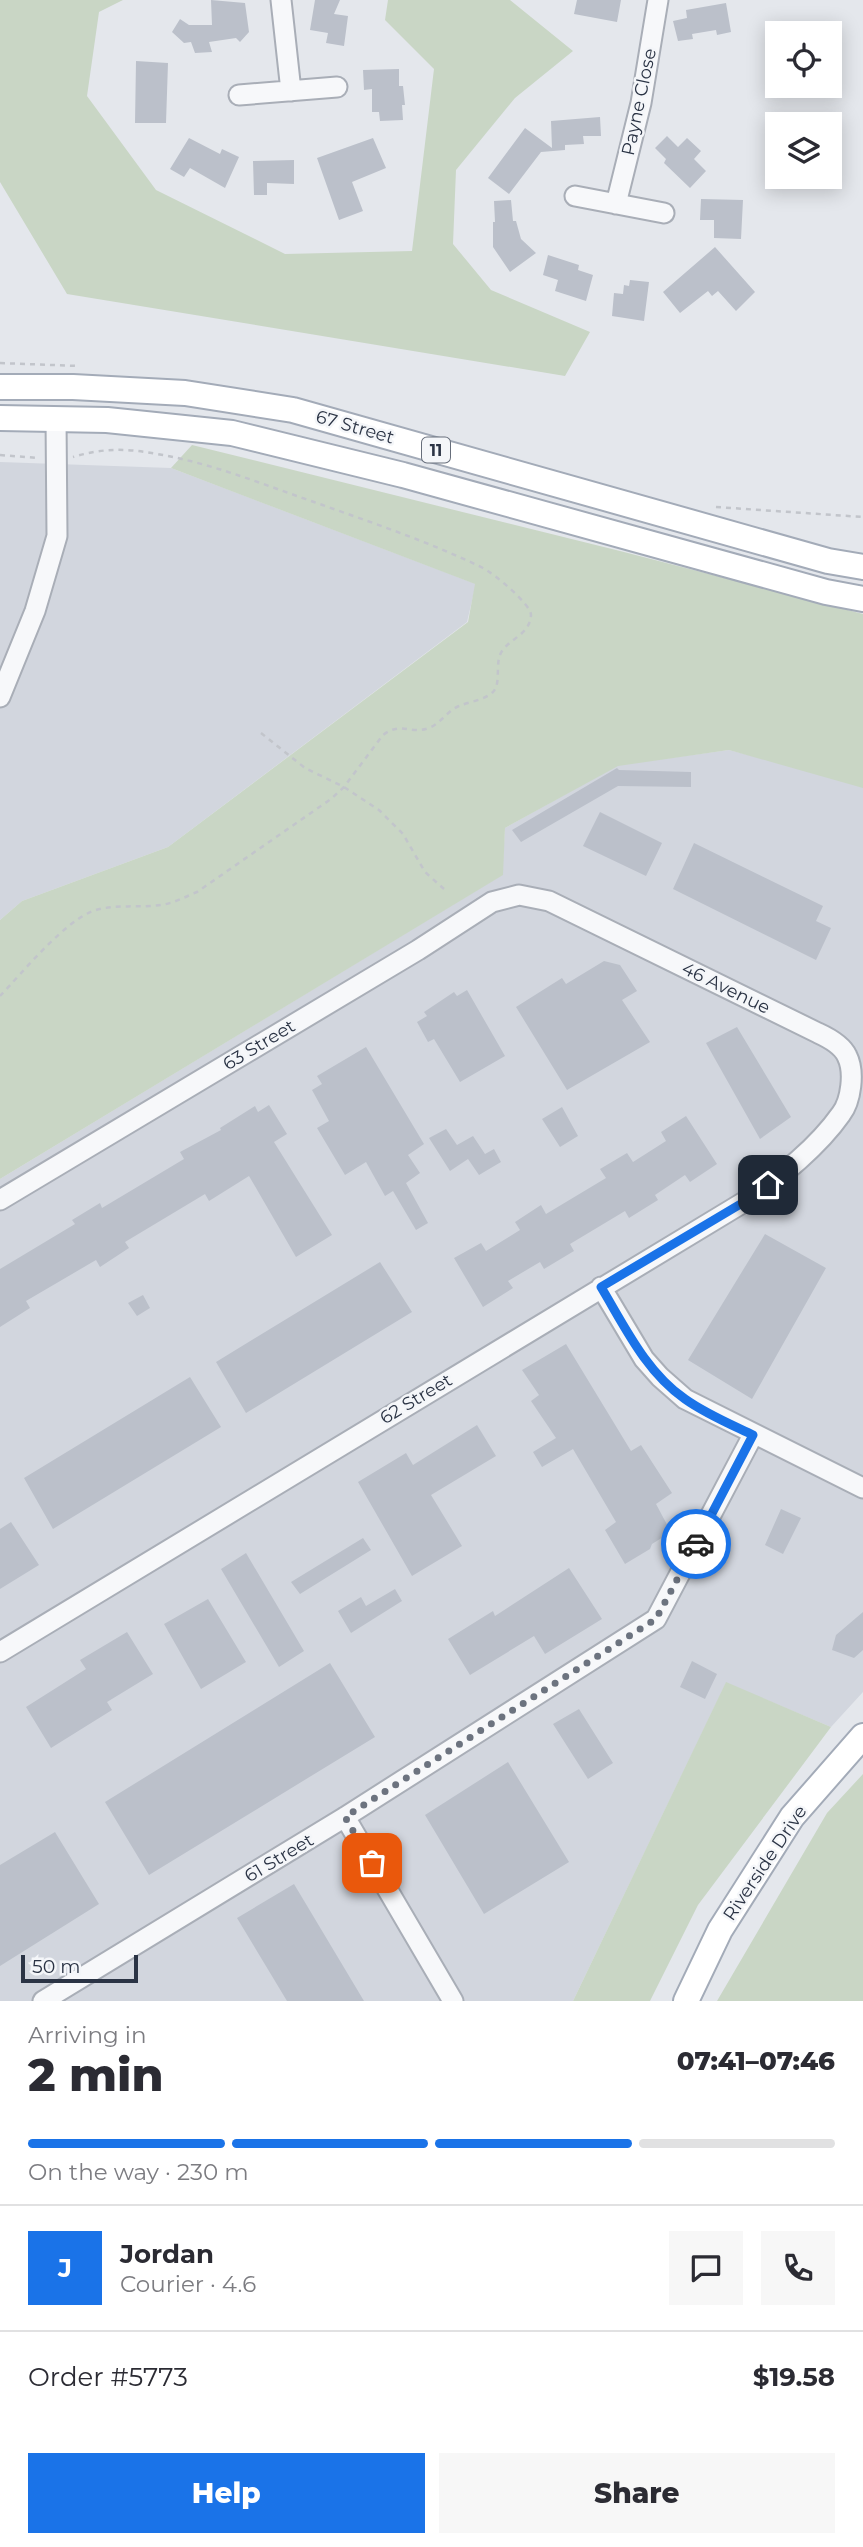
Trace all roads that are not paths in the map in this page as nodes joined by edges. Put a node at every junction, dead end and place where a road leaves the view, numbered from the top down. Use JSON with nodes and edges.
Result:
{"nodes":[{"id":1,"x":281,"y":0,"type":"edge"},
{"id":2,"x":658,"y":0,"type":"edge"},
{"id":3,"x":337,"y":88,"type":"dead end"},
{"id":4,"x":291,"y":91,"type":"junction"},
{"id":5,"x":239,"y":95,"type":"dead end"},
{"id":6,"x":575,"y":196,"type":"dead end"},
{"id":7,"x":616,"y":204,"type":"junction"},
{"id":8,"x":664,"y":213,"type":"dead end"},
{"id":9,"x":0,"y":387,"type":"edge"},
{"id":10,"x":0,"y":418,"type":"edge"},
{"id":11,"x":56,"y":418,"type":"junction"},
{"id":12,"x":863,"y":567,"type":"edge"},
{"id":13,"x":863,"y":599,"type":"edge"},
{"id":14,"x":9,"y":651,"type":"edge"},
{"id":15,"x":0,"y":697,"type":"edge"},
{"id":16,"x":519,"y":895,"type":"joint"},
{"id":17,"x":823,"y":1134,"type":"joint"},
{"id":18,"x":0,"y":1200,"type":"edge"},
{"id":19,"x":601,"y":1287,"type":"junction"},
{"id":20,"x":753,"y":1435,"type":"junction"},
{"id":21,"x":863,"y":1489,"type":"edge"},
{"id":22,"x":0,"y":1652,"type":"edge"},
{"id":23,"x":863,"y":1736,"type":"edge"},
{"id":24,"x":345,"y":1817,"type":"junction"},
{"id":25,"x":43,"y":2001,"type":"edge"},
{"id":26,"x":453,"y":2001,"type":"edge"},
{"id":27,"x":686,"y":2001,"type":"edge"}],
"edges":[{"from":1,"to":4,"type":"street"},
{"from":2,"to":7,"type":"street","name":"Payne Close"},
{"from":3,"to":4,"type":"street"},
{"from":4,"to":5,"type":"street"},
{"from":6,"to":7,"type":"street"},
{"from":7,"to":8,"type":"street"},
{"from":9,"to":12,"type":"main road","name":"67 Street","number":"11"},
{"from":10,"to":11,"type":"main road","name":"67 Street","number":"11"},
{"from":11,"to":13,"type":"main road","name":"67 Street","number":"11"},
{"from":11,"to":14,"type":"street"},
{"from":14,"to":15,"type":"street"},
{"from":16,"to":17,"type":"street","name":"46 Avenue"},
{"from":16,"to":18,"type":"street","name":"63 Street"},
{"from":17,"to":19,"type":"street","name":"62 Street"},
{"from":19,"to":20,"type":"street"},
{"from":19,"to":22,"type":"street","name":"62 Street"},
{"from":20,"to":21,"type":"street"},
{"from":20,"to":24,"type":"street","name":"61 Street"},
{"from":23,"to":27,"type":"main road","name":"Riverside Drive"},
{"from":24,"to":25,"type":"street","name":"61 Street"},
{"from":24,"to":26,"type":"street"}]}
